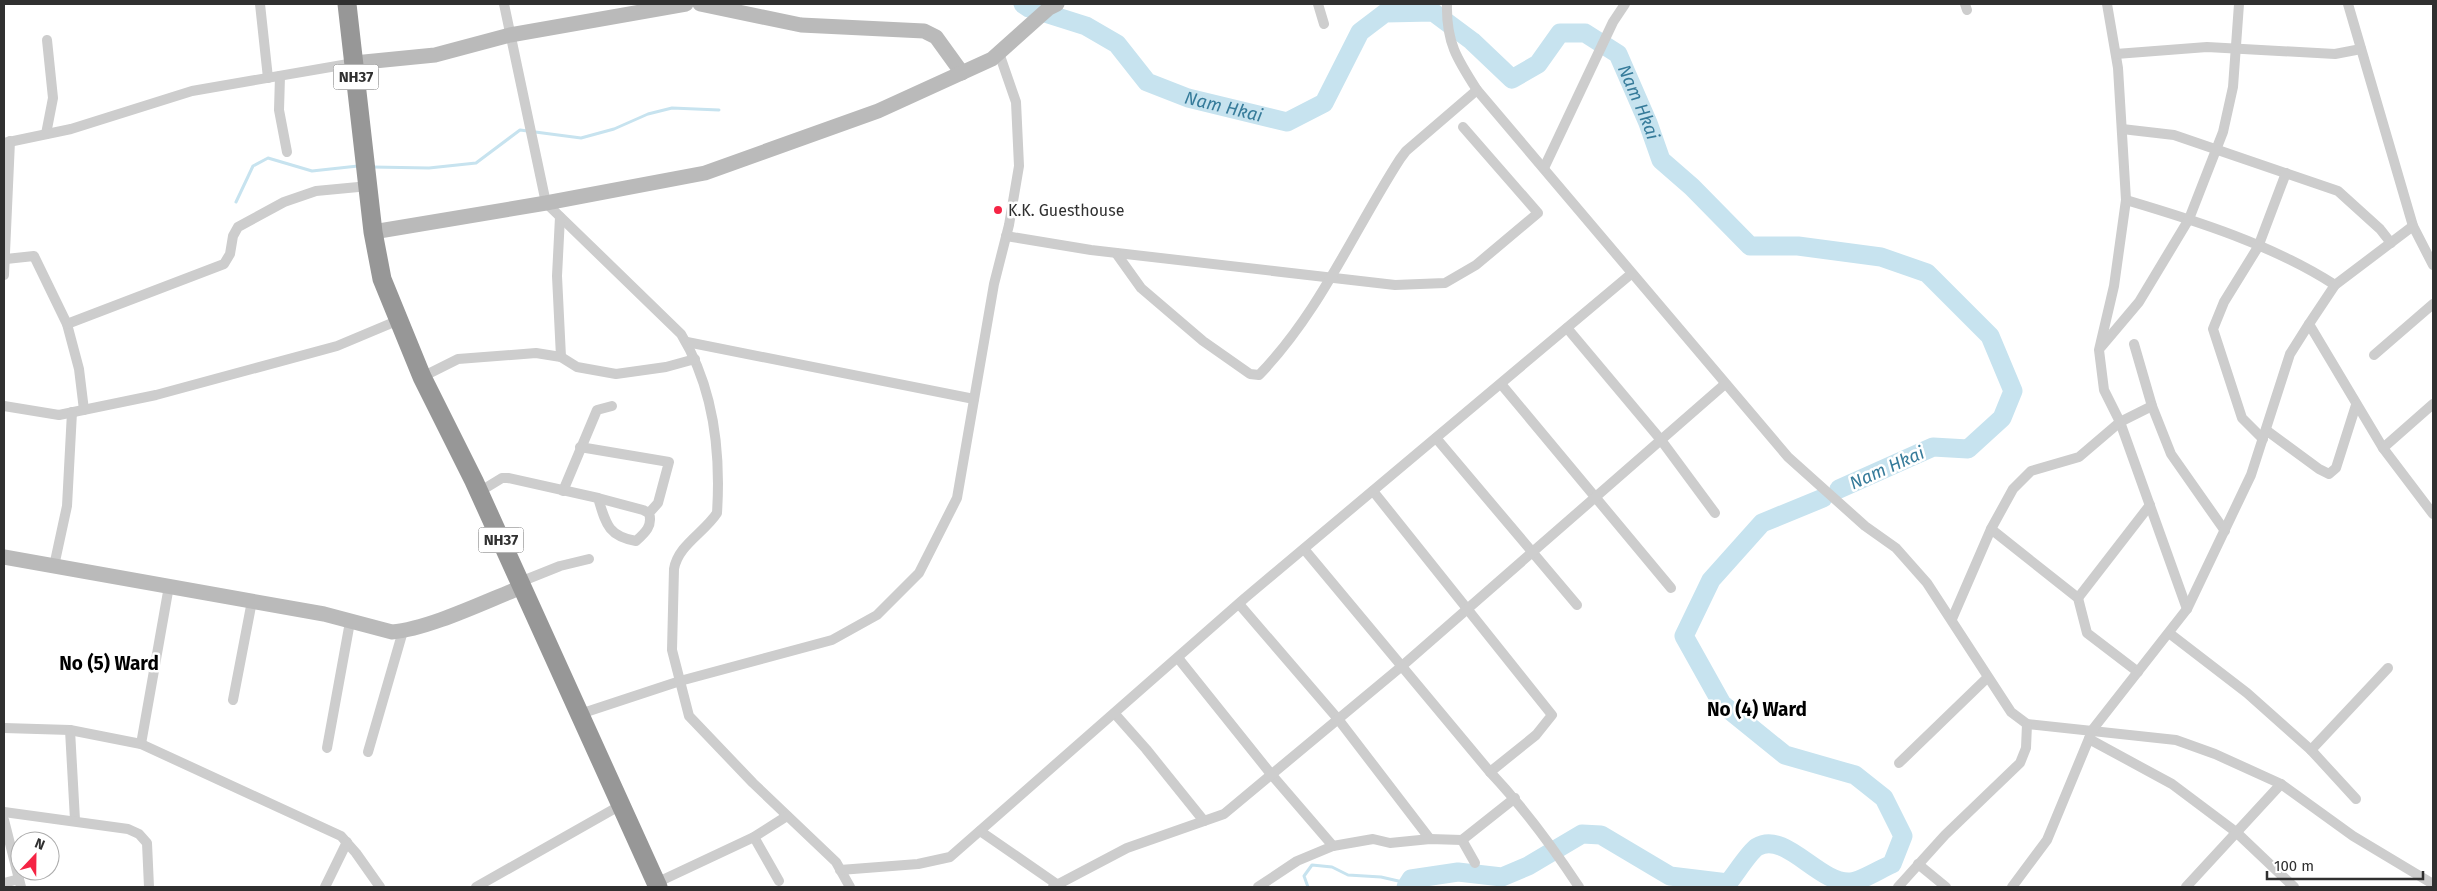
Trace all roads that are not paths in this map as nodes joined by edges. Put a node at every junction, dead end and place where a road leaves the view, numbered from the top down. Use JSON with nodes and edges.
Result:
{"nodes":[{"id":1,"x":260,"y":4,"type":"edge"},
{"id":2,"x":347,"y":4,"type":"edge"},
{"id":3,"x":504,"y":4,"type":"edge"},
{"id":4,"x":686,"y":4,"type":"edge"},
{"id":5,"x":700,"y":4,"type":"edge"},
{"id":6,"x":1318,"y":4,"type":"edge"},
{"id":7,"x":1625,"y":4,"type":"edge"},
{"id":8,"x":2107,"y":4,"type":"edge"},
{"id":9,"x":2239,"y":4,"type":"edge"},
{"id":10,"x":2348,"y":4,"type":"edge"},
{"id":11,"x":1053,"y":6,"type":"edge"},
{"id":12,"x":1447,"y":7,"type":"edge"},
{"id":13,"x":631,"y":9,"type":"edge"},
{"id":14,"x":1324,"y":24,"type":"dead end"},
{"id":15,"x":510,"y":35,"type":"junction"},
{"id":16,"x":47,"y":40,"type":"dead end"},
{"id":17,"x":2362,"y":49,"type":"junction"},
{"id":18,"x":2236,"y":50,"type":"junction"},
{"id":19,"x":999,"y":53,"type":"junction"},
{"id":20,"x":2116,"y":54,"type":"junction"},
{"id":21,"x":354,"y":63,"type":"junction"},
{"id":22,"x":962,"y":73,"type":"junction"},
{"id":23,"x":280,"y":76,"type":"junction"},
{"id":24,"x":268,"y":78,"type":"junction"},
{"id":25,"x":1477,"y":90,"type":"junction"},
{"id":26,"x":1463,"y":127,"type":"dead end"},
{"id":27,"x":2122,"y":129,"type":"junction"},
{"id":28,"x":46,"y":134,"type":"junction"},
{"id":29,"x":7,"y":142,"type":"edge"},
{"id":30,"x":2216,"y":150,"type":"junction"},
{"id":31,"x":287,"y":152,"type":"dead end"},
{"id":32,"x":1544,"y":168,"type":"junction"},
{"id":33,"x":2286,"y":173,"type":"junction"},
{"id":34,"x":369,"y":186,"type":"junction"},
{"id":35,"x":2126,"y":200,"type":"junction"},
{"id":36,"x":546,"y":203,"type":"junction"},
{"id":37,"x":560,"y":217,"type":"junction"},
{"id":38,"x":2190,"y":219,"type":"junction"},
{"id":39,"x":2413,"y":226,"type":"junction"},
{"id":40,"x":373,"y":232,"type":"junction"},
{"id":41,"x":1006,"y":236,"type":"junction"},
{"id":42,"x":2391,"y":243,"type":"junction"},
{"id":43,"x":2258,"y":247,"type":"junction"},
{"id":44,"x":1116,"y":253,"type":"junction"},
{"id":45,"x":6,"y":259,"type":"junction"},
{"id":46,"x":2433,"y":265,"type":"edge"},
{"id":47,"x":1631,"y":274,"type":"junction"},
{"id":48,"x":4,"y":275,"type":"edge"},
{"id":49,"x":1333,"y":276,"type":"junction"},
{"id":50,"x":2335,"y":285,"type":"junction"},
{"id":51,"x":2433,"y":304,"type":"edge"},
{"id":52,"x":399,"y":320,"type":"junction"},
{"id":53,"x":67,"y":324,"type":"junction"},
{"id":54,"x":2309,"y":324,"type":"junction"},
{"id":55,"x":1567,"y":328,"type":"junction"},
{"id":56,"x":687,"y":342,"type":"junction"},
{"id":57,"x":2134,"y":344,"type":"dead end"},
{"id":58,"x":2099,"y":350,"type":"junction"},
{"id":59,"x":2374,"y":356,"type":"dead end"},
{"id":60,"x":562,"y":357,"type":"junction"},
{"id":61,"x":695,"y":359,"type":"junction"},
{"id":62,"x":422,"y":377,"type":"junction"},
{"id":63,"x":1501,"y":384,"type":"junction"},
{"id":64,"x":1725,"y":384,"type":"junction"},
{"id":65,"x":974,"y":400,"type":"junction"},
{"id":66,"x":2433,"y":404,"type":"edge"},
{"id":67,"x":2356,"y":405,"type":"junction"},
{"id":68,"x":4,"y":406,"type":"edge"},
{"id":69,"x":612,"y":406,"type":"dead end"},
{"id":70,"x":2152,"y":406,"type":"junction"},
{"id":71,"x":84,"y":410,"type":"junction"},
{"id":72,"x":72,"y":412,"type":"junction"},
{"id":73,"x":2120,"y":422,"type":"junction"},
{"id":74,"x":2264,"y":435,"type":"junction"},
{"id":75,"x":1436,"y":438,"type":"junction"},
{"id":76,"x":1661,"y":440,"type":"junction"},
{"id":77,"x":580,"y":447,"type":"junction"},
{"id":78,"x":2383,"y":448,"type":"junction"},
{"id":79,"x":563,"y":491,"type":"junction"},
{"id":80,"x":1373,"y":491,"type":"junction"},
{"id":81,"x":478,"y":492,"type":"junction"},
{"id":82,"x":598,"y":498,"type":"junction"},
{"id":83,"x":1595,"y":498,"type":"junction"},
{"id":84,"x":2150,"y":505,"type":"junction"},
{"id":85,"x":650,"y":513,"type":"junction"},
{"id":86,"x":1715,"y":513,"type":"dead end"},
{"id":87,"x":2433,"y":514,"type":"edge"},
{"id":88,"x":1991,"y":529,"type":"junction"},
{"id":89,"x":2225,"y":531,"type":"junction"},
{"id":90,"x":1304,"y":549,"type":"junction"},
{"id":91,"x":1532,"y":552,"type":"junction"},
{"id":92,"x":4,"y":557,"type":"edge"},
{"id":93,"x":589,"y":558,"type":"dead end"},
{"id":94,"x":54,"y":566,"type":"junction"},
{"id":95,"x":521,"y":584,"type":"junction"},
{"id":96,"x":169,"y":586,"type":"junction"},
{"id":97,"x":1671,"y":588,"type":"dead end"},
{"id":98,"x":2078,"y":598,"type":"junction"},
{"id":99,"x":252,"y":602,"type":"junction"},
{"id":100,"x":1240,"y":604,"type":"junction"},
{"id":101,"x":1577,"y":604,"type":"dead end"},
{"id":102,"x":1466,"y":609,"type":"junction"},
{"id":103,"x":2187,"y":609,"type":"junction"},
{"id":104,"x":1952,"y":619,"type":"junction"},
{"id":105,"x":350,"y":622,"type":"junction"},
{"id":106,"x":402,"y":631,"type":"junction"},
{"id":107,"x":2169,"y":633,"type":"junction"},
{"id":108,"x":1178,"y":658,"type":"junction"},
{"id":109,"x":1402,"y":666,"type":"junction"},
{"id":110,"x":2388,"y":668,"type":"dead end"},
{"id":111,"x":2138,"y":672,"type":"junction"},
{"id":112,"x":1987,"y":678,"type":"junction"},
{"id":113,"x":680,"y":681,"type":"junction"},
{"id":114,"x":233,"y":700,"type":"dead end"},
{"id":115,"x":580,"y":714,"type":"junction"},
{"id":116,"x":1115,"y":714,"type":"junction"},
{"id":117,"x":1338,"y":718,"type":"junction"},
{"id":118,"x":2027,"y":724,"type":"junction"},
{"id":119,"x":4,"y":728,"type":"edge"},
{"id":120,"x":70,"y":730,"type":"junction"},
{"id":121,"x":2091,"y":734,"type":"junction"},
{"id":122,"x":141,"y":744,"type":"junction"},
{"id":123,"x":327,"y":748,"type":"dead end"},
{"id":124,"x":2311,"y":750,"type":"junction"},
{"id":125,"x":368,"y":752,"type":"dead end"},
{"id":126,"x":1899,"y":763,"type":"dead end"},
{"id":127,"x":1490,"y":772,"type":"junction"},
{"id":128,"x":1271,"y":774,"type":"junction"},
{"id":129,"x":2281,"y":784,"type":"junction"},
{"id":130,"x":1515,"y":798,"type":"junction"},
{"id":131,"x":2356,"y":799,"type":"dead end"},
{"id":132,"x":621,"y":805,"type":"junction"},
{"id":133,"x":4,"y":812,"type":"edge"},
{"id":134,"x":788,"y":816,"type":"junction"},
{"id":135,"x":4,"y":820,"type":"edge"},
{"id":136,"x":75,"y":820,"type":"junction"},
{"id":137,"x":1204,"y":821,"type":"junction"},
{"id":138,"x":980,"y":831,"type":"junction"},
{"id":139,"x":2236,"y":832,"type":"junction"},
{"id":140,"x":754,"y":837,"type":"junction"},
{"id":141,"x":1430,"y":839,"type":"junction"},
{"id":142,"x":1462,"y":840,"type":"junction"},
{"id":143,"x":346,"y":842,"type":"junction"},
{"id":144,"x":1333,"y":846,"type":"junction"},
{"id":145,"x":7,"y":848,"type":"edge"},
{"id":146,"x":1476,"y":863,"type":"dead end"},
{"id":147,"x":1918,"y":864,"type":"junction"},
{"id":148,"x":840,"y":870,"type":"junction"},
{"id":149,"x":779,"y":881,"type":"dead end"},
{"id":150,"x":4,"y":883,"type":"edge"},
{"id":151,"x":20,"y":883,"type":"edge"},
{"id":152,"x":657,"y":885,"type":"edge"},
{"id":153,"x":2431,"y":885,"type":"edge"},
{"id":154,"x":1058,"y":886,"type":"edge"},
{"id":155,"x":149,"y":887,"type":"edge"},
{"id":156,"x":325,"y":887,"type":"edge"},
{"id":157,"x":380,"y":887,"type":"edge"},
{"id":158,"x":476,"y":887,"type":"edge"},
{"id":159,"x":850,"y":887,"type":"edge"},
{"id":160,"x":1258,"y":887,"type":"edge"},
{"id":161,"x":1579,"y":887,"type":"edge"},
{"id":162,"x":1898,"y":887,"type":"edge"},
{"id":163,"x":1946,"y":887,"type":"edge"},
{"id":164,"x":2012,"y":887,"type":"edge"},
{"id":165,"x":2186,"y":887,"type":"edge"},
{"id":166,"x":2294,"y":887,"type":"edge"}],
"edges":[{"from":1,"to":24,"type":"street"},
{"from":2,"to":21,"type":"highway","number":"NH37"},
{"from":3,"to":15,"type":"street"},
{"from":4,"to":13,"type":"street"},
{"from":5,"to":22,"type":"street"},
{"from":6,"to":14,"type":"street"},
{"from":7,"to":32,"type":"street"},
{"from":8,"to":20,"type":"street"},
{"from":9,"to":18,"type":"street"},
{"from":10,"to":17,"type":"street"},
{"from":11,"to":19,"type":"street"},
{"from":12,"to":25,"type":"street"},
{"from":13,"to":15,"type":"street"},
{"from":15,"to":21,"type":"street"},
{"from":15,"to":36,"type":"street"},
{"from":16,"to":28,"type":"street"},
{"from":17,"to":18,"type":"street"},
{"from":17,"to":39,"type":"street"},
{"from":18,"to":20,"type":"street"},
{"from":18,"to":30,"type":"street"},
{"from":19,"to":22,"type":"street"},
{"from":19,"to":41,"type":"street"},
{"from":20,"to":27,"type":"street"},
{"from":21,"to":23,"type":"street"},
{"from":21,"to":34,"type":"highway","number":"NH37"},
{"from":22,"to":36,"type":"street"},
{"from":23,"to":24,"type":"street"},
{"from":23,"to":31,"type":"street"},
{"from":24,"to":28,"type":"street"},
{"from":25,"to":32,"type":"street"},
{"from":25,"to":49,"type":"street"},
{"from":26,"to":49,"type":"street"},
{"from":27,"to":30,"type":"street"},
{"from":27,"to":35,"type":"street"},
{"from":28,"to":29,"type":"street"},
{"from":29,"to":45,"type":"street"},
{"from":30,"to":33,"type":"street"},
{"from":30,"to":38,"type":"street"},
{"from":32,"to":47,"type":"street"},
{"from":33,"to":42,"type":"street"},
{"from":33,"to":43,"type":"street"},
{"from":34,"to":40,"type":"highway","number":"NH37"},
{"from":34,"to":53,"type":"street"},
{"from":35,"to":38,"type":"street"},
{"from":35,"to":58,"type":"street"},
{"from":36,"to":37,"type":"street"},
{"from":36,"to":40,"type":"street"},
{"from":37,"to":56,"type":"street"},
{"from":37,"to":60,"type":"street"},
{"from":38,"to":43,"type":"street"},
{"from":38,"to":58,"type":"street"},
{"from":39,"to":42,"type":"street"},
{"from":39,"to":46,"type":"street"},
{"from":40,"to":52,"type":"highway","number":"NH37"},
{"from":41,"to":44,"type":"street"},
{"from":41,"to":65,"type":"street"},
{"from":42,"to":50,"type":"street"},
{"from":43,"to":50,"type":"street"},
{"from":43,"to":74,"type":"street"},
{"from":44,"to":49,"type":"street"},
{"from":44,"to":49,"type":"street"},
{"from":45,"to":48,"type":"street"},
{"from":45,"to":53,"type":"street"},
{"from":47,"to":55,"type":"street"},
{"from":47,"to":64,"type":"street"},
{"from":50,"to":54,"type":"street"},
{"from":51,"to":59,"type":"street"},
{"from":52,"to":62,"type":"highway","number":"NH37"},
{"from":52,"to":71,"type":"street"},
{"from":53,"to":71,"type":"street"},
{"from":54,"to":67,"type":"street"},
{"from":54,"to":74,"type":"street"},
{"from":55,"to":63,"type":"street"},
{"from":55,"to":76,"type":"street"},
{"from":56,"to":61,"type":"street"},
{"from":56,"to":65,"type":"street"},
{"from":57,"to":70,"type":"street"},
{"from":58,"to":73,"type":"street"},
{"from":60,"to":61,"type":"street"},
{"from":60,"to":62,"type":"street"},
{"from":61,"to":113,"type":"street"},
{"from":62,"to":81,"type":"highway","number":"NH37"},
{"from":63,"to":75,"type":"street"},
{"from":63,"to":83,"type":"street"},
{"from":64,"to":76,"type":"street"},
{"from":64,"to":104,"type":"street"},
{"from":65,"to":113,"type":"street"},
{"from":66,"to":78,"type":"street"},
{"from":67,"to":74,"type":"street"},
{"from":67,"to":78,"type":"street"},
{"from":68,"to":72,"type":"street"},
{"from":69,"to":77,"type":"street"},
{"from":70,"to":73,"type":"street"},
{"from":70,"to":89,"type":"street"},
{"from":71,"to":72,"type":"street"},
{"from":72,"to":94,"type":"street"},
{"from":73,"to":84,"type":"street"},
{"from":73,"to":88,"type":"street"},
{"from":74,"to":89,"type":"street"},
{"from":75,"to":80,"type":"street"},
{"from":75,"to":91,"type":"street"},
{"from":76,"to":83,"type":"street"},
{"from":76,"to":86,"type":"street"},
{"from":77,"to":79,"type":"street"},
{"from":77,"to":85,"type":"street"},
{"from":78,"to":87,"type":"street"},
{"from":79,"to":81,"type":"street"},
{"from":79,"to":82,"type":"street"},
{"from":80,"to":90,"type":"street"},
{"from":80,"to":102,"type":"street"},
{"from":81,"to":95,"type":"highway","number":"NH37"},
{"from":82,"to":85,"type":"street"},
{"from":82,"to":85,"type":"street"},
{"from":83,"to":91,"type":"street"},
{"from":83,"to":97,"type":"street"},
{"from":84,"to":98,"type":"street"},
{"from":84,"to":103,"type":"street"},
{"from":88,"to":98,"type":"street"},
{"from":88,"to":104,"type":"street"},
{"from":89,"to":103,"type":"street"},
{"from":90,"to":100,"type":"street"},
{"from":90,"to":109,"type":"street"},
{"from":91,"to":101,"type":"street"},
{"from":91,"to":102,"type":"street"},
{"from":92,"to":94,"type":"street"},
{"from":93,"to":95,"type":"street"},
{"from":94,"to":96,"type":"street"},
{"from":95,"to":106,"type":"street"},
{"from":95,"to":115,"type":"highway","number":"NH37"},
{"from":96,"to":99,"type":"street"},
{"from":96,"to":122,"type":"street"},
{"from":98,"to":111,"type":"street"},
{"from":99,"to":105,"type":"street"},
{"from":99,"to":114,"type":"street"},
{"from":100,"to":108,"type":"street"},
{"from":100,"to":117,"type":"street"},
{"from":102,"to":109,"type":"street"},
{"from":102,"to":127,"type":"street"},
{"from":103,"to":107,"type":"street"},
{"from":104,"to":112,"type":"street"},
{"from":105,"to":106,"type":"street"},
{"from":105,"to":123,"type":"street"},
{"from":106,"to":125,"type":"street"},
{"from":107,"to":111,"type":"street"},
{"from":107,"to":124,"type":"street"},
{"from":108,"to":116,"type":"street"},
{"from":108,"to":128,"type":"street"},
{"from":109,"to":117,"type":"street"},
{"from":109,"to":127,"type":"street"},
{"from":110,"to":124,"type":"street"},
{"from":111,"to":121,"type":"street"},
{"from":112,"to":118,"type":"street"},
{"from":112,"to":126,"type":"street"},
{"from":113,"to":115,"type":"street"},
{"from":113,"to":134,"type":"street"},
{"from":115,"to":132,"type":"highway","number":"NH37"},
{"from":116,"to":137,"type":"street"},
{"from":116,"to":138,"type":"street"},
{"from":117,"to":128,"type":"street"},
{"from":117,"to":141,"type":"street"},
{"from":118,"to":121,"type":"street"},
{"from":118,"to":147,"type":"street"},
{"from":119,"to":120,"type":"street"},
{"from":120,"to":122,"type":"street"},
{"from":120,"to":136,"type":"street"},
{"from":121,"to":129,"type":"street"},
{"from":121,"to":139,"type":"street"},
{"from":121,"to":164,"type":"street"},
{"from":122,"to":143,"type":"street"},
{"from":124,"to":131,"type":"street"},
{"from":127,"to":130,"type":"street"},
{"from":128,"to":137,"type":"street"},
{"from":128,"to":144,"type":"street"},
{"from":129,"to":139,"type":"street"},
{"from":129,"to":153,"type":"street"},
{"from":130,"to":142,"type":"street"},
{"from":130,"to":161,"type":"street"},
{"from":132,"to":152,"type":"highway","number":"NH37"},
{"from":132,"to":158,"type":"street"},
{"from":133,"to":136,"type":"street"},
{"from":134,"to":140,"type":"street"},
{"from":134,"to":148,"type":"street"},
{"from":135,"to":145,"type":"street"},
{"from":136,"to":155,"type":"street"},
{"from":137,"to":154,"type":"street"},
{"from":138,"to":148,"type":"street"},
{"from":138,"to":154,"type":"street"},
{"from":139,"to":165,"type":"street"},
{"from":139,"to":166,"type":"street"},
{"from":140,"to":149,"type":"street"},
{"from":140,"to":152,"type":"street"},
{"from":141,"to":142,"type":"street"},
{"from":141,"to":144,"type":"street"},
{"from":142,"to":146,"type":"street"},
{"from":143,"to":156,"type":"street"},
{"from":143,"to":157,"type":"street"},
{"from":144,"to":160,"type":"street"},
{"from":145,"to":151,"type":"street"},
{"from":147,"to":162,"type":"street"},
{"from":147,"to":163,"type":"street"},
{"from":148,"to":159,"type":"street"},
{"from":150,"to":151,"type":"street"}]}
